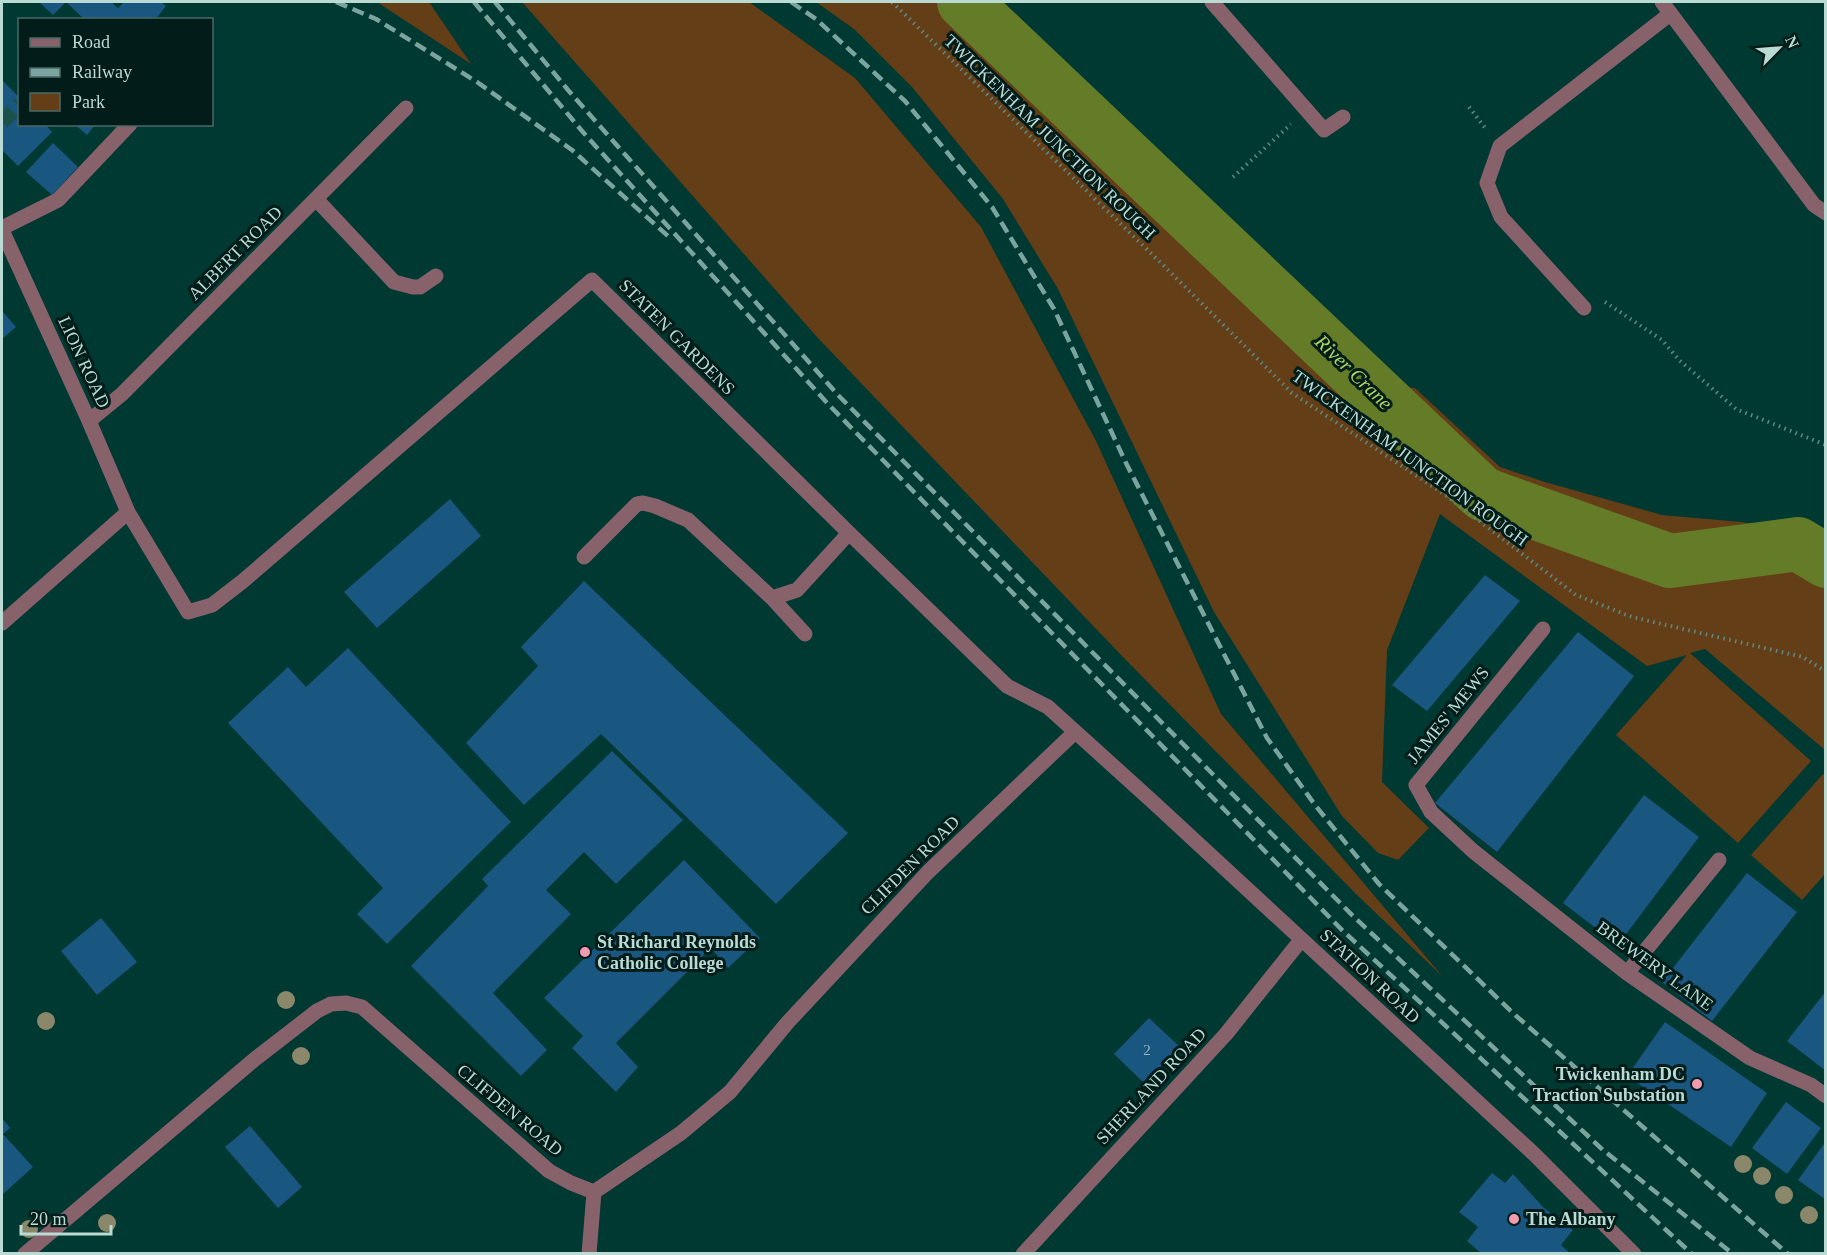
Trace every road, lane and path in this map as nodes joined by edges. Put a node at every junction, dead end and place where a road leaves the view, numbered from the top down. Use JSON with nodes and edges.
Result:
{"nodes":[{"id":1,"x":892,"y":2,"type":"edge"},
{"id":2,"x":1217,"y":3,"type":"edge"},
{"id":3,"x":1666,"y":8,"type":"edge"},
{"id":4,"x":406,"y":108,"type":"dead end"},
{"id":5,"x":1307,"y":110,"type":"junction"},
{"id":6,"x":1343,"y":117,"type":"dead end"},
{"id":7,"x":128,"y":126,"type":"edge"},
{"id":8,"x":1233,"y":177,"type":"dead end"},
{"id":9,"x":316,"y":199,"type":"junction"},
{"id":10,"x":1826,"y":213,"type":"edge"},
{"id":11,"x":2,"y":229,"type":"edge"},
{"id":12,"x":436,"y":276,"type":"dead end"},
{"id":13,"x":1584,"y":308,"type":"joint"},
{"id":14,"x":89,"y":421,"type":"junction"},
{"id":15,"x":1826,"y":445,"type":"edge"},
{"id":16,"x":128,"y":512,"type":"junction"},
{"id":17,"x":849,"y":533,"type":"junction"},
{"id":18,"x":584,"y":557,"type":"dead end"},
{"id":19,"x":772,"y":598,"type":"junction"},
{"id":20,"x":2,"y":623,"type":"edge"},
{"id":21,"x":1543,"y":628,"type":"dead end"},
{"id":22,"x":806,"y":634,"type":"dead end"},
{"id":23,"x":1826,"y":672,"type":"edge"},
{"id":24,"x":1074,"y":732,"type":"junction"},
{"id":25,"x":1473,"y":851,"type":"joint"},
{"id":26,"x":1719,"y":860,"type":"dead end"},
{"id":27,"x":1301,"y":940,"type":"junction"},
{"id":28,"x":1627,"y":973,"type":"junction"},
{"id":29,"x":1826,"y":1096,"type":"edge"},
{"id":30,"x":594,"y":1192,"type":"junction"},
{"id":31,"x":25,"y":1254,"type":"edge"},
{"id":32,"x":589,"y":1254,"type":"edge"},
{"id":33,"x":1023,"y":1254,"type":"edge"},
{"id":34,"x":1634,"y":1254,"type":"edge"}],
"edges":[{"from":1,"to":23,"type":"path","name":"TWICKENHAM JUNCTION ROUGH"},
{"from":2,"to":5,"type":"street"},
{"from":3,"to":10,"type":"street"},
{"from":3,"to":13,"type":"street"},
{"from":4,"to":9,"type":"street","name":"ALBERT ROAD"},
{"from":5,"to":6,"type":"street"},
{"from":5,"to":8,"type":"path"},
{"from":7,"to":11,"type":"street"},
{"from":9,"to":12,"type":"street"},
{"from":9,"to":14,"type":"street","name":"ALBERT ROAD"},
{"from":11,"to":14,"type":"street","name":"LION ROAD"},
{"from":13,"to":15,"type":"path"},
{"from":14,"to":16,"type":"street","name":"LION ROAD"},
{"from":16,"to":17,"type":"street","name":"STATEN GARDENS"},
{"from":16,"to":20,"type":"street"},
{"from":17,"to":19,"type":"street"},
{"from":17,"to":24,"type":"street","name":"STATEN GARDENS"},
{"from":18,"to":19,"type":"street"},
{"from":19,"to":22,"type":"street"},
{"from":21,"to":25,"type":"street","name":"JAMES' MEWS"},
{"from":24,"to":27,"type":"street","name":"STATION ROAD"},
{"from":24,"to":30,"type":"street","name":"CLIFDEN ROAD"},
{"from":25,"to":28,"type":"street","name":"BREWERY LANE"},
{"from":26,"to":28,"type":"street"},
{"from":27,"to":33,"type":"street","name":"SHERLAND ROAD"},
{"from":27,"to":34,"type":"street","name":"STATION ROAD"},
{"from":28,"to":29,"type":"street","name":"BREWERY LANE"},
{"from":30,"to":31,"type":"street","name":"CLIFDEN ROAD"},
{"from":30,"to":32,"type":"street"}]}
